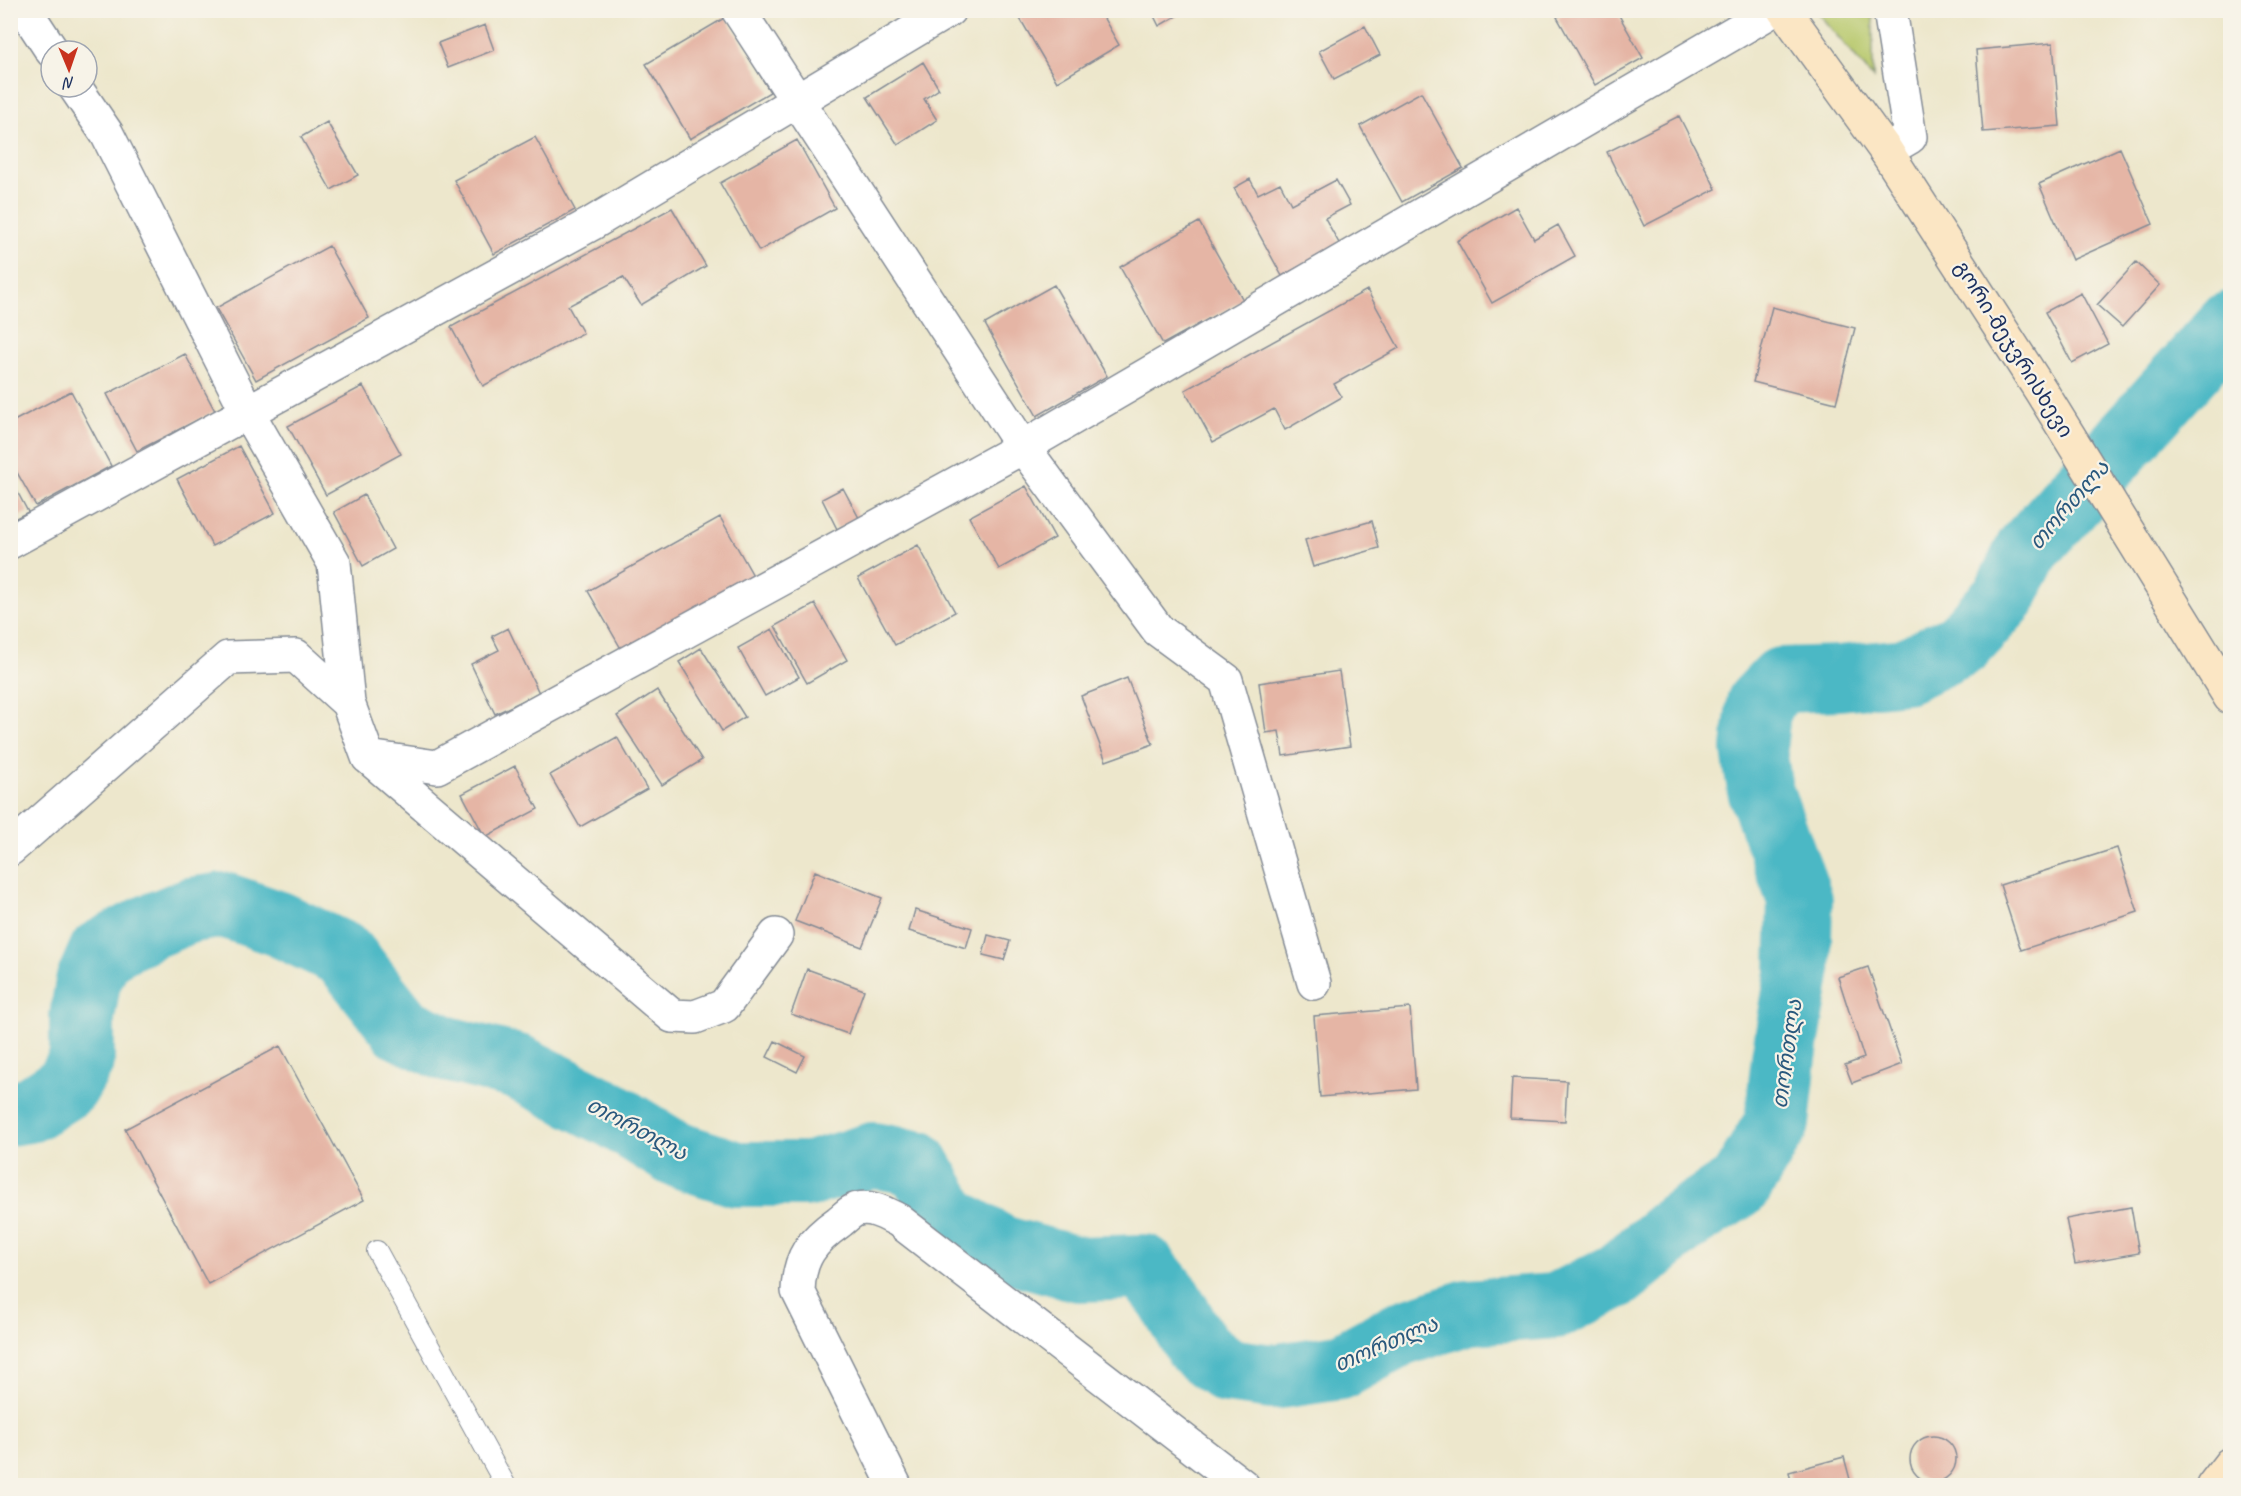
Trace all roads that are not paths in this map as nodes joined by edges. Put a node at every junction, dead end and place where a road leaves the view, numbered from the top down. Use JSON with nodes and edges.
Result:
{"nodes":[{"id":1,"x":25,"y":10,"type":"edge"},
{"id":2,"x":738,"y":10,"type":"edge"},
{"id":3,"x":949,"y":10,"type":"edge"},
{"id":4,"x":1773,"y":10,"type":"edge"},
{"id":5,"x":1784,"y":10,"type":"edge"},
{"id":6,"x":1890,"y":10,"type":"edge"},
{"id":7,"x":43,"y":39,"type":"edge"},
{"id":8,"x":83,"y":99,"type":"edge"},
{"id":9,"x":796,"y":101,"type":"junction"},
{"id":10,"x":1886,"y":150,"type":"junction"},
{"id":11,"x":248,"y":413,"type":"junction"},
{"id":12,"x":1023,"y":447,"type":"junction"},
{"id":13,"x":10,"y":542,"type":"edge"},
{"id":14,"x":2230,"y":697,"type":"edge"},
{"id":15,"x":348,"y":703,"type":"junction"},
{"id":16,"x":368,"y":757,"type":"junction"},
{"id":17,"x":10,"y":849,"type":"edge"},
{"id":18,"x":776,"y":935,"type":"dead end"},
{"id":19,"x":1314,"y":983,"type":"dead end"},
{"id":20,"x":376,"y":1251,"type":"dead end"},
{"id":21,"x":2230,"y":1464,"type":"edge"},
{"id":22,"x":506,"y":1485,"type":"edge"},
{"id":23,"x":895,"y":1485,"type":"edge"},
{"id":24,"x":1243,"y":1485,"type":"edge"},
{"id":25,"x":2213,"y":1485,"type":"edge"}],
"edges":[{"from":1,"to":7,"type":"street"},
{"from":2,"to":9,"type":"street"},
{"from":3,"to":9,"type":"street"},
{"from":4,"to":12,"type":"street"},
{"from":5,"to":10,"type":"main road","name":"გორი-მეჯვრისხევი"},
{"from":6,"to":10,"type":"street"},
{"from":8,"to":11,"type":"street"},
{"from":9,"to":11,"type":"street"},
{"from":9,"to":12,"type":"street"},
{"from":10,"to":14,"type":"main road","name":"გორი-მეჯვრისხევი"},
{"from":11,"to":13,"type":"street"},
{"from":11,"to":15,"type":"street"},
{"from":12,"to":16,"type":"street"},
{"from":12,"to":19,"type":"street"},
{"from":15,"to":16,"type":"street"},
{"from":15,"to":17,"type":"street"},
{"from":16,"to":18,"type":"street"},
{"from":20,"to":22,"type":"lane"},
{"from":21,"to":25,"type":"main road"},
{"from":23,"to":24,"type":"street"}]}
